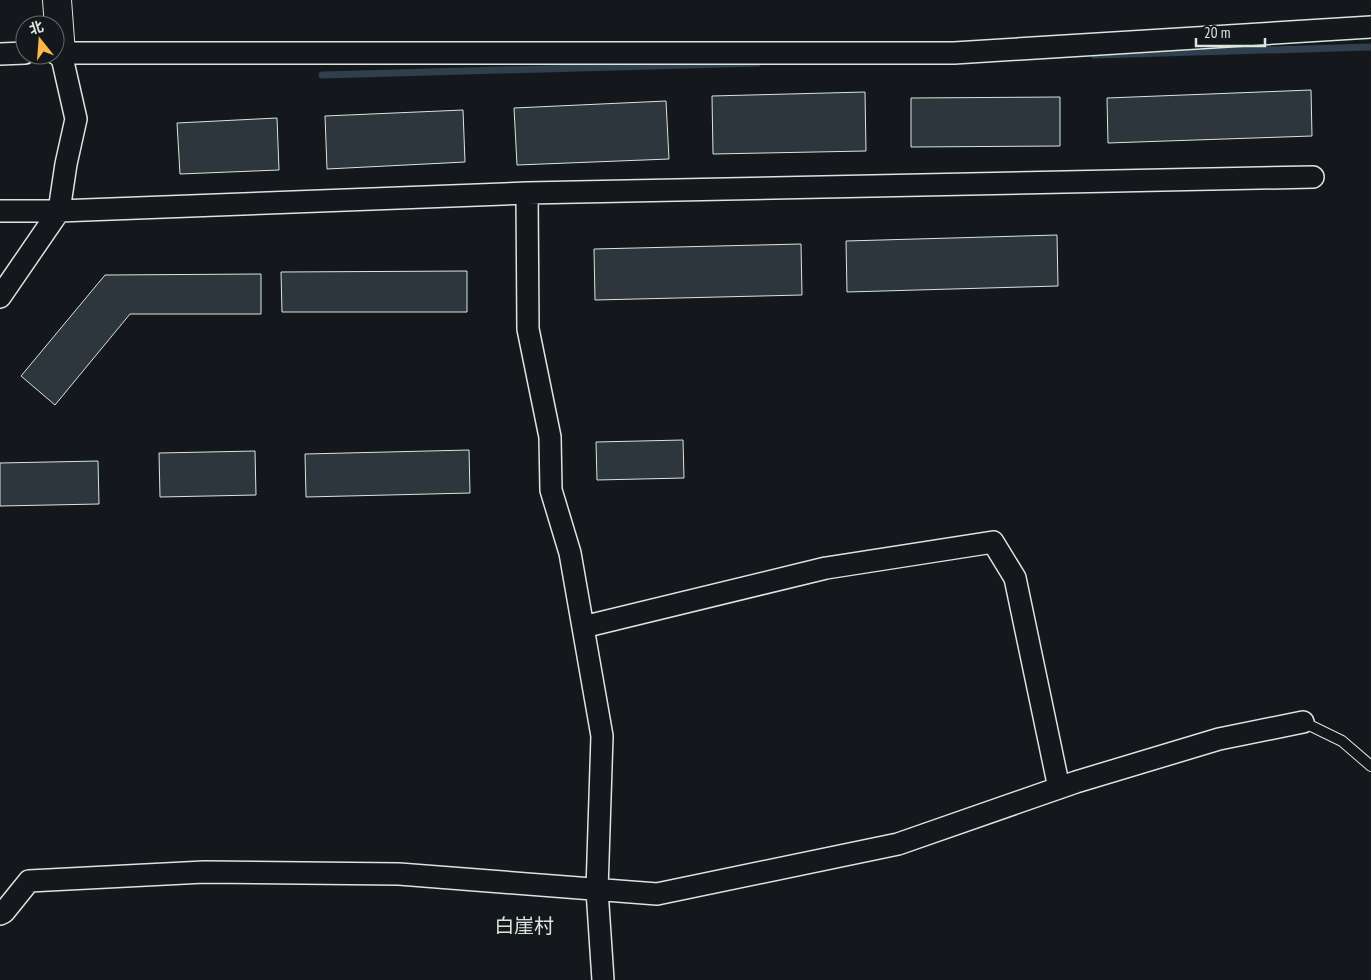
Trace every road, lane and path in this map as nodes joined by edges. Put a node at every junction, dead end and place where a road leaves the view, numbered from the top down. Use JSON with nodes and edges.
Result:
{"nodes":[{"id":1,"x":57,"y":0,"type":"edge"},
{"id":2,"x":57,"y":15,"type":"edge"},
{"id":3,"x":1371,"y":27,"type":"edge"},
{"id":4,"x":15,"y":53,"type":"edge"},
{"id":5,"x":65,"y":53,"type":"edge"},
{"id":6,"x":0,"y":54,"type":"edge"},
{"id":7,"x":61,"y":65,"type":"edge"},
{"id":8,"x":1313,"y":177,"type":"dead end"},
{"id":9,"x":527,"y":193,"type":"junction"},
{"id":10,"x":0,"y":211,"type":"edge"},
{"id":11,"x":59,"y":211,"type":"junction"},
{"id":12,"x":0,"y":297,"type":"edge"},
{"id":13,"x":583,"y":628,"type":"junction"},
{"id":14,"x":1303,"y":722,"type":"joint"},
{"id":15,"x":1371,"y":766,"type":"edge"},
{"id":16,"x":1059,"y":788,"type":"junction"},
{"id":17,"x":598,"y":890,"type":"junction"},
{"id":18,"x":0,"y":914,"type":"edge"},
{"id":19,"x":603,"y":980,"type":"edge"}],
"edges":[{"from":1,"to":2,"type":"street"},
{"from":3,"to":5,"type":"street"},
{"from":4,"to":6,"type":"street"},
{"from":7,"to":11,"type":"street"},
{"from":8,"to":9,"type":"street"},
{"from":9,"to":11,"type":"street"},
{"from":9,"to":13,"type":"street"},
{"from":10,"to":11,"type":"street"},
{"from":11,"to":12,"type":"street"},
{"from":13,"to":16,"type":"street"},
{"from":13,"to":17,"type":"street"},
{"from":14,"to":15,"type":"lane"},
{"from":14,"to":16,"type":"street"},
{"from":16,"to":17,"type":"street"},
{"from":17,"to":18,"type":"street"},
{"from":17,"to":19,"type":"street"}]}
